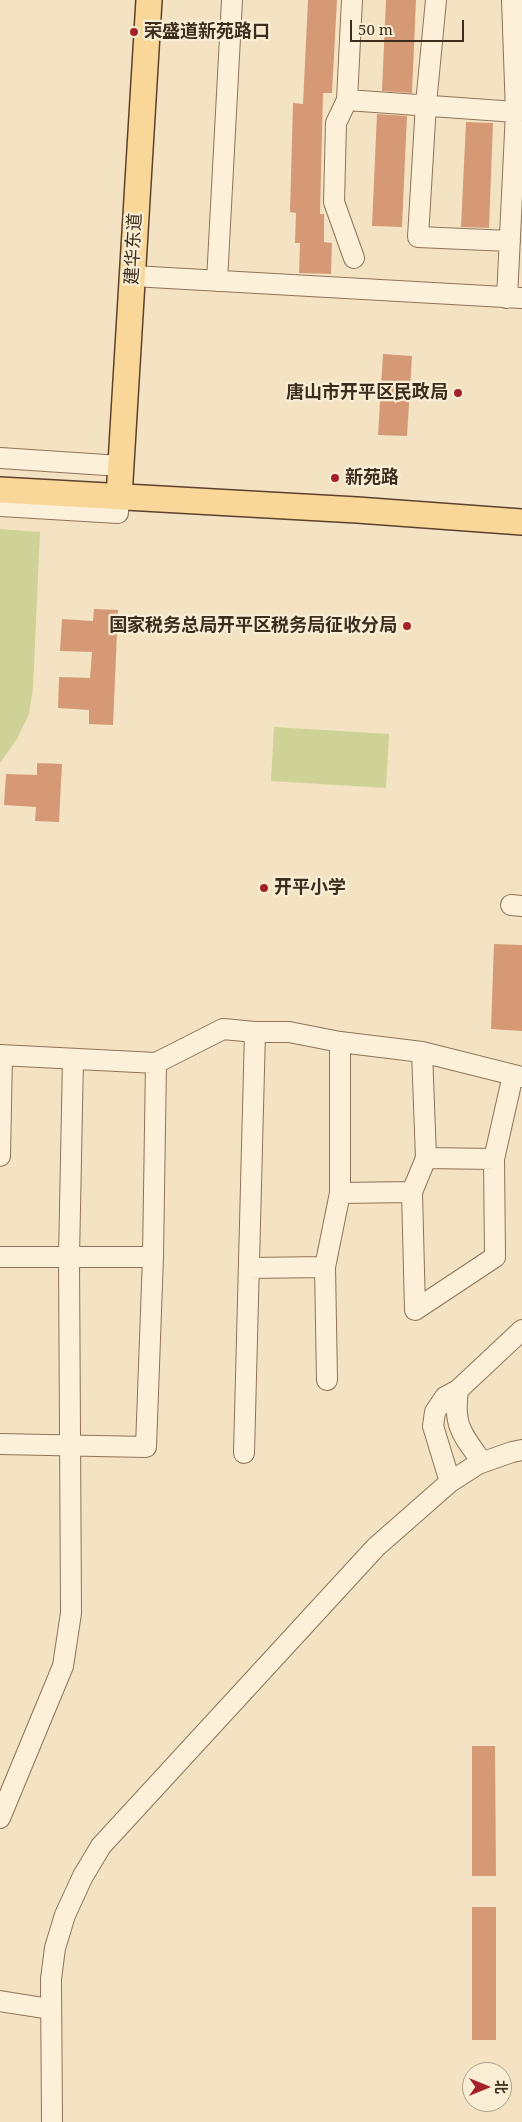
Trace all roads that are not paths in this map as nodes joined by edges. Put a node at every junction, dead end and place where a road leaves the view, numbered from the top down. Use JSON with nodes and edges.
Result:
{"nodes":[{"id":1,"x":149,"y":0,"type":"edge"},
{"id":2,"x":232,"y":0,"type":"edge"},
{"id":3,"x":352,"y":0,"type":"edge"},
{"id":4,"x":436,"y":0,"type":"edge"},
{"id":5,"x":512,"y":0,"type":"edge"},
{"id":6,"x":347,"y":100,"type":"junction"},
{"id":7,"x":426,"y":104,"type":"junction"},
{"id":8,"x":516,"y":112,"type":"junction"},
{"id":9,"x":510,"y":241,"type":"junction"},
{"id":10,"x":354,"y":258,"type":"dead end"},
{"id":11,"x":133,"y":276,"type":"junction"},
{"id":12,"x":217,"y":281,"type":"junction"},
{"id":13,"x":514,"y":298,"type":"edge"},
{"id":14,"x":0,"y":458,"type":"edge"},
{"id":15,"x":0,"y":474,"type":"edge"},
{"id":16,"x":120,"y":481,"type":"junction"},
{"id":17,"x":0,"y":490,"type":"edge"},
{"id":18,"x":0,"y":506,"type":"edge"},
{"id":19,"x":522,"y":506,"type":"edge"},
{"id":20,"x":522,"y":522,"type":"edge"},
{"id":21,"x":255,"y":1032,"type":"junction"},
{"id":22,"x":340,"y":1042,"type":"junction"},
{"id":23,"x":422,"y":1052,"type":"junction"},
{"id":24,"x":1,"y":1055,"type":"edge"},
{"id":25,"x":73,"y":1059,"type":"junction"},
{"id":26,"x":156,"y":1063,"type":"junction"},
{"id":27,"x":517,"y":1076,"type":"edge"},
{"id":28,"x":0,"y":1156,"type":"edge"},
{"id":29,"x":426,"y":1158,"type":"junction"},
{"id":30,"x":494,"y":1159,"type":"junction"},
{"id":31,"x":412,"y":1192,"type":"junction"},
{"id":32,"x":340,"y":1193,"type":"junction"},
{"id":33,"x":0,"y":1257,"type":"edge"},
{"id":34,"x":153,"y":1257,"type":"junction"},
{"id":35,"x":69,"y":1258,"type":"junction"},
{"id":36,"x":324,"y":1267,"type":"junction"},
{"id":37,"x":249,"y":1268,"type":"junction"},
{"id":38,"x":522,"y":1330,"type":"edge"},
{"id":39,"x":327,"y":1380,"type":"dead end"},
{"id":40,"x":458,"y":1390,"type":"junction"},
{"id":41,"x":0,"y":1444,"type":"edge"},
{"id":42,"x":70,"y":1446,"type":"junction"},
{"id":43,"x":522,"y":1450,"type":"edge"},
{"id":44,"x":244,"y":1453,"type":"dead end"},
{"id":45,"x":482,"y":1462,"type":"junction"},
{"id":46,"x":450,"y":1482,"type":"junction"},
{"id":47,"x":0,"y":1818,"type":"edge"},
{"id":48,"x":0,"y":2001,"type":"edge"},
{"id":49,"x":50,"y":2010,"type":"junction"},
{"id":50,"x":52,"y":2122,"type":"edge"}],
"edges":[{"from":1,"to":11,"type":"main road","name":"建华东道"},
{"from":2,"to":12,"type":"street"},
{"from":3,"to":6,"type":"street"},
{"from":4,"to":7,"type":"street"},
{"from":5,"to":8,"type":"street"},
{"from":6,"to":7,"type":"street"},
{"from":6,"to":10,"type":"street"},
{"from":7,"to":8,"type":"street"},
{"from":7,"to":9,"type":"street"},
{"from":8,"to":9,"type":"street"},
{"from":9,"to":13,"type":"street"},
{"from":11,"to":12,"type":"street"},
{"from":11,"to":16,"type":"main road","name":"建华东道"},
{"from":12,"to":13,"type":"street"},
{"from":14,"to":16,"type":"street"},
{"from":15,"to":16,"type":"main road"},
{"from":16,"to":17,"type":"main road"},
{"from":16,"to":18,"type":"street"},
{"from":16,"to":19,"type":"main road"},
{"from":16,"to":20,"type":"main road"},
{"from":21,"to":22,"type":"street"},
{"from":21,"to":26,"type":"street"},
{"from":21,"to":37,"type":"street"},
{"from":22,"to":23,"type":"street"},
{"from":22,"to":32,"type":"street"},
{"from":23,"to":27,"type":"street"},
{"from":23,"to":29,"type":"street"},
{"from":24,"to":25,"type":"street"},
{"from":24,"to":28,"type":"street"},
{"from":25,"to":26,"type":"street"},
{"from":25,"to":35,"type":"street"},
{"from":26,"to":34,"type":"street"},
{"from":27,"to":30,"type":"street"},
{"from":29,"to":30,"type":"street"},
{"from":29,"to":31,"type":"street"},
{"from":30,"to":31,"type":"street"},
{"from":31,"to":32,"type":"street"},
{"from":32,"to":36,"type":"street"},
{"from":33,"to":35,"type":"street"},
{"from":34,"to":35,"type":"street"},
{"from":34,"to":42,"type":"street"},
{"from":35,"to":42,"type":"street"},
{"from":36,"to":37,"type":"street"},
{"from":36,"to":39,"type":"street"},
{"from":37,"to":44,"type":"street"},
{"from":38,"to":40,"type":"street"},
{"from":40,"to":45,"type":"street"},
{"from":40,"to":46,"type":"street"},
{"from":41,"to":42,"type":"street"},
{"from":42,"to":47,"type":"street"},
{"from":43,"to":45,"type":"street"},
{"from":45,"to":46,"type":"street"},
{"from":46,"to":49,"type":"street"},
{"from":48,"to":49,"type":"street"},
{"from":49,"to":50,"type":"street"}]}
